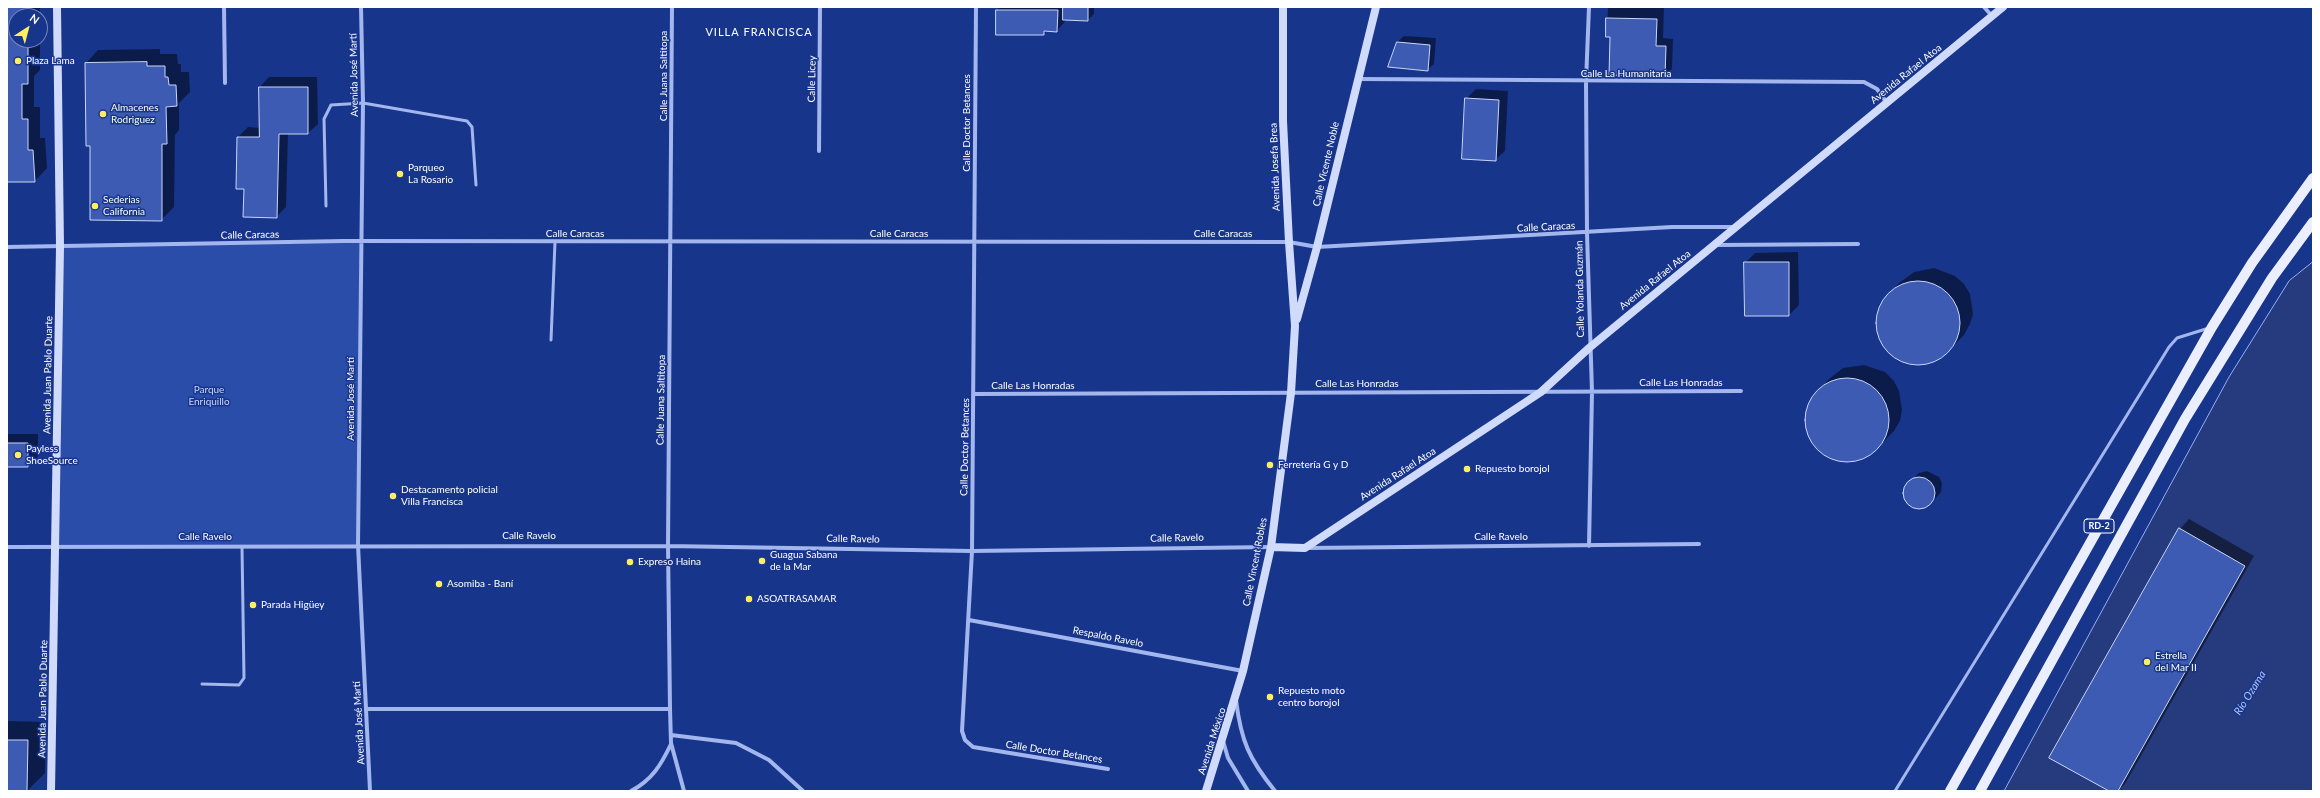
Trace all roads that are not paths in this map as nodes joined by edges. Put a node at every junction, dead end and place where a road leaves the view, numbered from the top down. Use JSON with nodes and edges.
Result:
{"nodes":[{"id":1,"x":58,"y":7,"type":"edge"},
{"id":2,"x":224,"y":7,"type":"edge"},
{"id":3,"x":361,"y":7,"type":"edge"},
{"id":4,"x":672,"y":7,"type":"edge"},
{"id":5,"x":820,"y":7,"type":"edge"},
{"id":6,"x":976,"y":7,"type":"edge"},
{"id":7,"x":1283,"y":7,"type":"edge"},
{"id":8,"x":1376,"y":7,"type":"edge"},
{"id":9,"x":1589,"y":7,"type":"edge"},
{"id":10,"x":1984,"y":7,"type":"edge"},
{"id":11,"x":2003,"y":7,"type":"edge"},
{"id":12,"x":1992,"y":16,"type":"junction"},
{"id":13,"x":1357,"y":79,"type":"junction"},
{"id":14,"x":1586,"y":82,"type":"junction"},
{"id":15,"x":225,"y":84,"type":"dead end"},
{"id":16,"x":1887,"y":102,"type":"junction"},
{"id":17,"x":363,"y":104,"type":"junction"},
{"id":18,"x":819,"y":151,"type":"dead end"},
{"id":19,"x":2313,"y":178,"type":"edge"},
{"id":20,"x":476,"y":185,"type":"dead end"},
{"id":21,"x":326,"y":206,"type":"dead end"},
{"id":22,"x":2313,"y":222,"type":"edge"},
{"id":23,"x":1737,"y":227,"type":"junction"},
{"id":24,"x":1587,"y":233,"type":"junction"},
{"id":25,"x":361,"y":242,"type":"junction"},
{"id":26,"x":555,"y":242,"type":"junction"},
{"id":27,"x":974,"y":242,"type":"junction"},
{"id":28,"x":1289,"y":242,"type":"junction"},
{"id":29,"x":671,"y":243,"type":"junction"},
{"id":30,"x":1858,"y":244,"type":"dead end"},
{"id":31,"x":1714,"y":245,"type":"junction"},
{"id":32,"x":7,"y":247,"type":"edge"},
{"id":33,"x":60,"y":247,"type":"junction"},
{"id":34,"x":1317,"y":247,"type":"junction"},
{"id":35,"x":1295,"y":326,"type":"junction"},
{"id":36,"x":2212,"y":327,"type":"junction"},
{"id":37,"x":551,"y":340,"type":"dead end"},
{"id":38,"x":1590,"y":348,"type":"junction"},
{"id":39,"x":1741,"y":391,"type":"dead end"},
{"id":40,"x":1291,"y":392,"type":"junction"},
{"id":41,"x":1541,"y":392,"type":"junction"},
{"id":42,"x":1592,"y":392,"type":"junction"},
{"id":43,"x":974,"y":394,"type":"junction"},
{"id":44,"x":1699,"y":544,"type":"dead end"},
{"id":45,"x":358,"y":545,"type":"junction"},
{"id":46,"x":668,"y":546,"type":"junction"},
{"id":47,"x":1589,"y":546,"type":"junction"},
{"id":48,"x":7,"y":547,"type":"edge"},
{"id":49,"x":56,"y":547,"type":"junction"},
{"id":50,"x":242,"y":547,"type":"junction"},
{"id":51,"x":1271,"y":547,"type":"junction"},
{"id":52,"x":1306,"y":548,"type":"junction"},
{"id":53,"x":972,"y":551,"type":"junction"},
{"id":54,"x":969,"y":620,"type":"junction"},
{"id":55,"x":1243,"y":670,"type":"junction"},
{"id":56,"x":202,"y":684,"type":"dead end"},
{"id":57,"x":1236,"y":698,"type":"junction"},
{"id":58,"x":366,"y":709,"type":"junction"},
{"id":59,"x":670,"y":709,"type":"junction"},
{"id":60,"x":671,"y":735,"type":"junction"},
{"id":61,"x":1223,"y":741,"type":"junction"},
{"id":62,"x":671,"y":743,"type":"junction"},
{"id":63,"x":1108,"y":769,"type":"dead end"},
{"id":64,"x":52,"y":791,"type":"edge"},
{"id":65,"x":370,"y":791,"type":"edge"},
{"id":66,"x":630,"y":791,"type":"edge"},
{"id":67,"x":684,"y":791,"type":"edge"},
{"id":68,"x":803,"y":791,"type":"edge"},
{"id":69,"x":1206,"y":791,"type":"edge"},
{"id":70,"x":1248,"y":791,"type":"edge"},
{"id":71,"x":1275,"y":791,"type":"edge"},
{"id":72,"x":1895,"y":791,"type":"edge"},
{"id":73,"x":1950,"y":791,"type":"edge"},
{"id":74,"x":1980,"y":791,"type":"edge"}],
"edges":[{"from":1,"to":33,"type":"main road","name":"Avenida Juan Pablo Duarte"},
{"from":2,"to":15,"type":"street"},
{"from":3,"to":17,"type":"street","name":"Avenida José Martí"},
{"from":4,"to":29,"type":"street","name":"Calle Juana Saltitopa"},
{"from":5,"to":18,"type":"street","name":"Calle Licey"},
{"from":6,"to":27,"type":"street","name":"Calle Doctor Betances"},
{"from":7,"to":28,"type":"main road","name":"Avenida Josefa Brea"},
{"from":8,"to":13,"type":"main road","name":"Calle Vicente Noble"},
{"from":9,"to":14,"type":"street","name":"Calle Yolanda Guzmán"},
{"from":10,"to":12,"type":"street"},
{"from":11,"to":12,"type":"main road","name":"Avenida Rafael Atoa"},
{"from":12,"to":16,"type":"main road","name":"Avenida Rafael Atoa"},
{"from":13,"to":14,"type":"street","name":"Calle La Humanitaria"},
{"from":13,"to":34,"type":"main road","name":"Calle Vicente Noble"},
{"from":14,"to":16,"type":"street","name":"Calle La Humanitaria"},
{"from":14,"to":24,"type":"street","name":"Calle Yolanda Guzmán"},
{"from":16,"to":23,"type":"main road","name":"Avenida Rafael Atoa"},
{"from":17,"to":20,"type":"lane"},
{"from":17,"to":21,"type":"lane"},
{"from":17,"to":25,"type":"street","name":"Avenida José Martí"},
{"from":19,"to":36,"type":"main road","number":"RD-2"},
{"from":22,"to":74,"type":"main road","number":"RD-2"},
{"from":23,"to":24,"type":"street","name":"Calle Caracas"},
{"from":23,"to":31,"type":"main road","name":"Avenida Rafael Atoa"},
{"from":24,"to":34,"type":"street","name":"Calle Caracas"},
{"from":24,"to":38,"type":"street","name":"Calle Yolanda Guzmán"},
{"from":25,"to":26,"type":"street","name":"Calle Caracas"},
{"from":25,"to":33,"type":"street","name":"Calle Caracas"},
{"from":25,"to":45,"type":"street","name":"Avenida José Martí"},
{"from":26,"to":29,"type":"street","name":"Calle Caracas"},
{"from":26,"to":37,"type":"lane"},
{"from":27,"to":28,"type":"street","name":"Calle Caracas"},
{"from":27,"to":29,"type":"street","name":"Calle Caracas"},
{"from":27,"to":43,"type":"street","name":"Calle Doctor Betances"},
{"from":28,"to":34,"type":"street","name":"Calle Caracas"},
{"from":28,"to":35,"type":"main road","name":"Avenida Josefa Brea"},
{"from":29,"to":46,"type":"street","name":"Calle Juana Saltitopa"},
{"from":30,"to":31,"type":"street"},
{"from":31,"to":38,"type":"main road","name":"Avenida Rafael Atoa"},
{"from":32,"to":33,"type":"street","name":"Calle Caracas"},
{"from":33,"to":49,"type":"main road","name":"Avenida Juan Pablo Duarte"},
{"from":34,"to":35,"type":"main road","name":"Calle Vicente Noble"},
{"from":35,"to":40,"type":"main road","name":"Calle Vincent Robles"},
{"from":36,"to":72,"type":"lane"},
{"from":36,"to":73,"type":"main road","number":"RD-2"},
{"from":38,"to":41,"type":"main road","name":"Avenida Rafael Atoa"},
{"from":38,"to":42,"type":"street","name":"Calle Yolanda Guzmán"},
{"from":39,"to":42,"type":"street","name":"Calle Las Honradas"},
{"from":40,"to":41,"type":"street","name":"Calle Las Honradas"},
{"from":40,"to":43,"type":"street","name":"Calle Las Honradas"},
{"from":40,"to":51,"type":"main road","name":"Calle Vincent Robles"},
{"from":41,"to":42,"type":"street","name":"Calle Las Honradas"},
{"from":41,"to":52,"type":"main road","name":"Avenida Rafael Atoa"},
{"from":42,"to":47,"type":"street","name":"Calle Yolanda Guzmán"},
{"from":43,"to":53,"type":"street","name":"Calle Doctor Betances"},
{"from":44,"to":47,"type":"street","name":"Calle Ravelo"},
{"from":45,"to":46,"type":"street","name":"Calle Ravelo"},
{"from":45,"to":50,"type":"street","name":"Calle Ravelo"},
{"from":45,"to":58,"type":"street","name":"Avenida José Martí"},
{"from":46,"to":53,"type":"street","name":"Calle Ravelo"},
{"from":46,"to":59,"type":"street","name":"Calle Juana Saltitopa"},
{"from":47,"to":52,"type":"street","name":"Calle Ravelo"},
{"from":48,"to":49,"type":"street","name":"Calle Ravelo"},
{"from":49,"to":50,"type":"street","name":"Calle Ravelo"},
{"from":49,"to":64,"type":"main road","name":"Avenida Juan Pablo Duarte"},
{"from":50,"to":56,"type":"lane"},
{"from":51,"to":52,"type":"main road","name":"Calle Ravelo"},
{"from":51,"to":53,"type":"street","name":"Calle Ravelo"},
{"from":51,"to":55,"type":"main road","name":"Calle Vincent Robles"},
{"from":53,"to":54,"type":"street","name":"Calle Doctor Betances"},
{"from":54,"to":55,"type":"street","name":"Respaldo Ravelo"},
{"from":54,"to":63,"type":"street","name":"Calle Doctor Betances"},
{"from":55,"to":57,"type":"main road","name":"Calle Vincent Robles"},
{"from":57,"to":61,"type":"main road","name":"Avenida México"},
{"from":57,"to":71,"type":"street","name":"Calle Vincent Robles"},
{"from":58,"to":59,"type":"street"},
{"from":58,"to":65,"type":"street","name":"Avenida José Martí"},
{"from":59,"to":60,"type":"street","name":"Calle Juana Saltitopa"},
{"from":60,"to":62,"type":"street","name":"Calle Juana Saltitopa"},
{"from":60,"to":68,"type":"street"},
{"from":61,"to":69,"type":"main road","name":"Avenida México"},
{"from":61,"to":70,"type":"street"},
{"from":62,"to":66,"type":"street"},
{"from":62,"to":67,"type":"street","name":"Calle Juana Saltitopa"}]}
